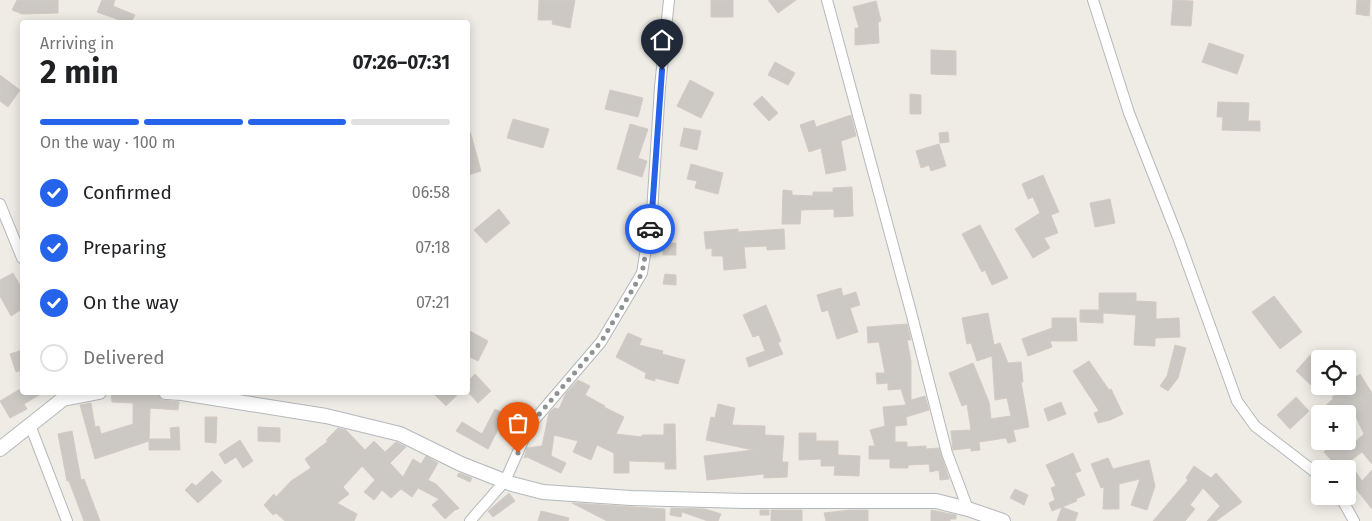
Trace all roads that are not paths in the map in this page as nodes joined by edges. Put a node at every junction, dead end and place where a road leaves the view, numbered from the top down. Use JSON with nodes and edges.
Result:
{"nodes":[{"id":1,"x":669,"y":0,"type":"edge"},
{"id":2,"x":827,"y":0,"type":"edge"},
{"id":3,"x":1093,"y":0,"type":"edge"},
{"id":4,"x":0,"y":204,"type":"edge"},
{"id":5,"x":20,"y":253,"type":"edge"},
{"id":6,"x":195,"y":395,"type":"edge"},
{"id":7,"x":62,"y":396,"type":"edge"},
{"id":8,"x":30,"y":425,"type":"junction"},
{"id":9,"x":0,"y":449,"type":"edge"},
{"id":10,"x":1311,"y":469,"type":"edge"},
{"id":11,"x":505,"y":481,"type":"junction"},
{"id":12,"x":1345,"y":505,"type":"edge"},
{"id":13,"x":968,"y":509,"type":"junction"},
{"id":14,"x":67,"y":521,"type":"edge"},
{"id":15,"x":470,"y":521,"type":"edge"},
{"id":16,"x":1002,"y":521,"type":"edge"},
{"id":17,"x":1354,"y":521,"type":"edge"}],
"edges":[{"from":1,"to":11,"type":"street"},
{"from":2,"to":13,"type":"street"},
{"from":3,"to":10,"type":"street"},
{"from":4,"to":5,"type":"street"},
{"from":6,"to":11,"type":"street"},
{"from":7,"to":8,"type":"street"},
{"from":8,"to":9,"type":"street"},
{"from":8,"to":14,"type":"street"},
{"from":11,"to":13,"type":"street"},
{"from":11,"to":15,"type":"street"},
{"from":12,"to":17,"type":"street"},
{"from":13,"to":16,"type":"street"}]}
